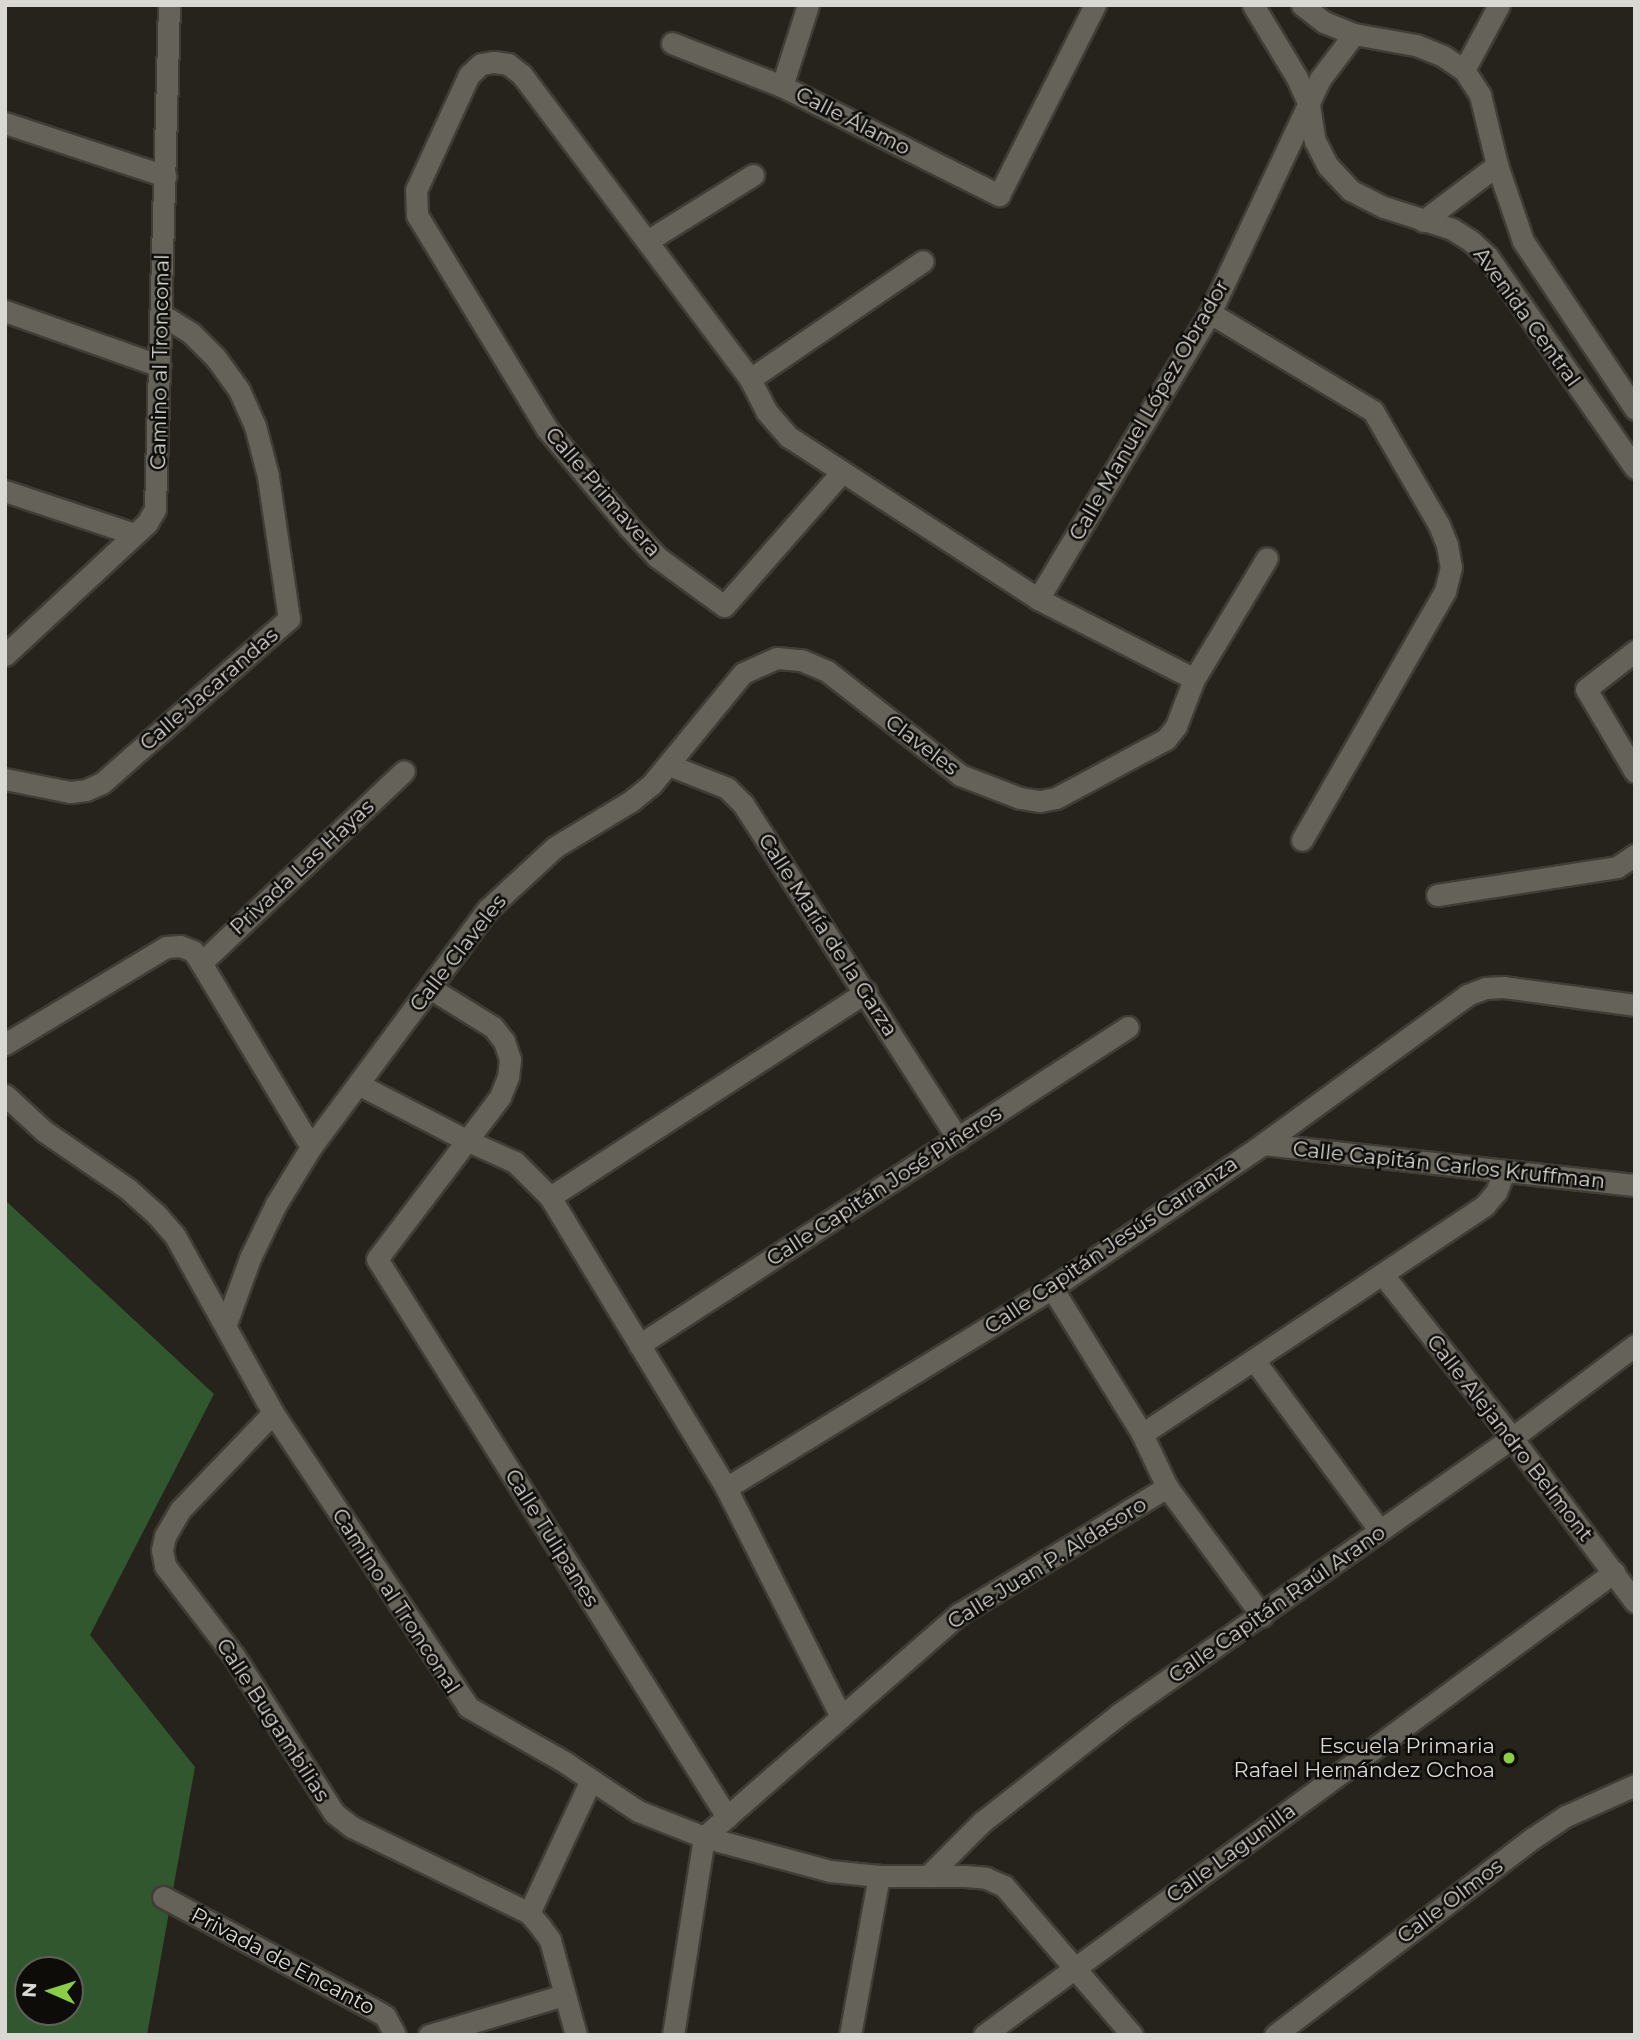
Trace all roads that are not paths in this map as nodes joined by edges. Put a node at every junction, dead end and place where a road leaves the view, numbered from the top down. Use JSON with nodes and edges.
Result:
{"nodes":[{"id":1,"x":169,"y":5,"type":"edge"},
{"id":2,"x":808,"y":5,"type":"edge"},
{"id":3,"x":1095,"y":5,"type":"edge"},
{"id":4,"x":1254,"y":5,"type":"edge"},
{"id":5,"x":1302,"y":5,"type":"edge"},
{"id":6,"x":1499,"y":5,"type":"edge"},
{"id":7,"x":1354,"y":34,"type":"junction"},
{"id":8,"x":671,"y":43,"type":"dead end"},
{"id":9,"x":1464,"y":70,"type":"junction"},
{"id":10,"x":782,"y":86,"type":"junction"},
{"id":11,"x":1309,"y":105,"type":"junction"},
{"id":12,"x":5,"y":123,"type":"edge"},
{"id":13,"x":1496,"y":165,"type":"junction"},
{"id":14,"x":753,"y":175,"type":"dead end"},
{"id":15,"x":165,"y":176,"type":"junction"},
{"id":16,"x":1423,"y":220,"type":"junction"},
{"id":17,"x":647,"y":242,"type":"junction"},
{"id":18,"x":923,"y":261,"type":"dead end"},
{"id":19,"x":5,"y":311,"type":"edge"},
{"id":20,"x":1210,"y":313,"type":"junction"},
{"id":21,"x":161,"y":314,"type":"junction"},
{"id":22,"x":160,"y":366,"type":"junction"},
{"id":23,"x":750,"y":379,"type":"junction"},
{"id":24,"x":1635,"y":409,"type":"edge"},
{"id":25,"x":1635,"y":468,"type":"edge"},
{"id":26,"x":841,"y":473,"type":"junction"},
{"id":27,"x":5,"y":491,"type":"edge"},
{"id":28,"x":134,"y":534,"type":"junction"},
{"id":29,"x":1267,"y":558,"type":"dead end"},
{"id":30,"x":1038,"y":599,"type":"junction"},
{"id":31,"x":1635,"y":651,"type":"edge"},
{"id":32,"x":5,"y":655,"type":"edge"},
{"id":33,"x":777,"y":658,"type":"joint"},
{"id":34,"x":1194,"y":679,"type":"junction"},
{"id":35,"x":668,"y":765,"type":"junction"},
{"id":36,"x":404,"y":771,"type":"dead end"},
{"id":37,"x":1635,"y":772,"type":"edge"},
{"id":38,"x":5,"y":779,"type":"edge"},
{"id":39,"x":1302,"y":840,"type":"dead end"},
{"id":40,"x":1626,"y":861,"type":"edge"},
{"id":41,"x":1437,"y":895,"type":"dead end"},
{"id":42,"x":201,"y":963,"type":"junction"},
{"id":43,"x":430,"y":988,"type":"junction"},
{"id":44,"x":866,"y":992,"type":"junction"},
{"id":45,"x":1635,"y":1005,"type":"edge"},
{"id":46,"x":1128,"y":1027,"type":"dead end"},
{"id":47,"x":5,"y":1044,"type":"edge"},
{"id":48,"x":358,"y":1083,"type":"junction"},
{"id":49,"x":5,"y":1095,"type":"edge"},
{"id":50,"x":958,"y":1139,"type":"junction"},
{"id":51,"x":468,"y":1141,"type":"junction"},
{"id":52,"x":1263,"y":1144,"type":"junction"},
{"id":53,"x":311,"y":1147,"type":"junction"},
{"id":54,"x":1504,"y":1172,"type":"junction"},
{"id":55,"x":1635,"y":1185,"type":"edge"},
{"id":56,"x":550,"y":1197,"type":"junction"},
{"id":57,"x":1383,"y":1275,"type":"junction"},
{"id":58,"x":1052,"y":1288,"type":"junction"},
{"id":59,"x":226,"y":1324,"type":"junction"},
{"id":60,"x":639,"y":1345,"type":"junction"},
{"id":61,"x":1635,"y":1345,"type":"edge"},
{"id":62,"x":1254,"y":1360,"type":"junction"},
{"id":63,"x":273,"y":1413,"type":"junction"},
{"id":64,"x":1142,"y":1434,"type":"junction"},
{"id":65,"x":1512,"y":1437,"type":"junction"},
{"id":66,"x":1167,"y":1487,"type":"junction"},
{"id":67,"x":726,"y":1488,"type":"junction"},
{"id":68,"x":1380,"y":1531,"type":"junction"},
{"id":69,"x":1614,"y":1572,"type":"junction"},
{"id":70,"x":1635,"y":1602,"type":"edge"},
{"id":71,"x":1262,"y":1616,"type":"junction"},
{"id":72,"x":841,"y":1717,"type":"junction"},
{"id":73,"x":591,"y":1780,"type":"junction"},
{"id":74,"x":1635,"y":1785,"type":"edge"},
{"id":75,"x":727,"y":1817,"type":"junction"},
{"id":76,"x":704,"y":1837,"type":"junction"},
{"id":77,"x":929,"y":1875,"type":"junction"},
{"id":78,"x":878,"y":1876,"type":"junction"},
{"id":79,"x":163,"y":1897,"type":"dead end"},
{"id":80,"x":529,"y":1913,"type":"junction"},
{"id":81,"x":1073,"y":1968,"type":"junction"},
{"id":82,"x":565,"y":1995,"type":"junction"},
{"id":83,"x":395,"y":2035,"type":"edge"},
{"id":84,"x":429,"y":2035,"type":"edge"},
{"id":85,"x":576,"y":2035,"type":"edge"},
{"id":86,"x":673,"y":2035,"type":"edge"},
{"id":87,"x":850,"y":2035,"type":"edge"},
{"id":88,"x":984,"y":2035,"type":"edge"},
{"id":89,"x":1132,"y":2035,"type":"edge"},
{"id":90,"x":1275,"y":2035,"type":"edge"}],
"edges":[{"from":1,"to":15,"type":"street","name":"Camino al Tronconal"},
{"from":2,"to":10,"type":"street","name":"Calle Álamo"},
{"from":3,"to":10,"type":"street","name":"Calle Álamo"},
{"from":4,"to":11,"type":"street","name":"Avenida Central"},
{"from":5,"to":7,"type":"street","name":"Avenida Central"},
{"from":6,"to":9,"type":"street"},
{"from":7,"to":9,"type":"street","name":"Avenida Central"},
{"from":7,"to":11,"type":"street","name":"Calle Manuel López Obrador"},
{"from":8,"to":10,"type":"street"},
{"from":9,"to":13,"type":"street","name":"Avenida Central"},
{"from":11,"to":16,"type":"street","name":"Avenida Central"},
{"from":11,"to":20,"type":"street","name":"Calle Manuel López Obrador"},
{"from":12,"to":15,"type":"street"},
{"from":13,"to":16,"type":"street"},
{"from":13,"to":24,"type":"street","name":"Avenida Central"},
{"from":14,"to":17,"type":"street"},
{"from":15,"to":21,"type":"street","name":"Camino al Tronconal"},
{"from":16,"to":25,"type":"street","name":"Avenida Central"},
{"from":17,"to":23,"type":"street"},
{"from":17,"to":26,"type":"street","name":"Calle Primavera"},
{"from":18,"to":23,"type":"street"},
{"from":19,"to":22,"type":"street"},
{"from":20,"to":30,"type":"street","name":"Calle Manuel López Obrador"},
{"from":20,"to":39,"type":"street"},
{"from":21,"to":22,"type":"street","name":"Camino al Tronconal"},
{"from":21,"to":38,"type":"street","name":"Calle Jacarandas"},
{"from":22,"to":28,"type":"street","name":"Camino al Tronconal"},
{"from":23,"to":26,"type":"street"},
{"from":26,"to":30,"type":"street"},
{"from":27,"to":28,"type":"street"},
{"from":28,"to":32,"type":"street","name":"Camino al Tronconal"},
{"from":29,"to":34,"type":"street","name":"Claveles"},
{"from":30,"to":34,"type":"street"},
{"from":31,"to":37,"type":"street"},
{"from":33,"to":34,"type":"street","name":"Claveles"},
{"from":33,"to":35,"type":"street","name":"Calle Claveles"},
{"from":35,"to":43,"type":"street","name":"Calle Claveles"},
{"from":35,"to":44,"type":"street","name":"Calle María de la Garza"},
{"from":36,"to":42,"type":"street","name":"Privada Las Hayas"},
{"from":40,"to":41,"type":"street"},
{"from":42,"to":47,"type":"street"},
{"from":42,"to":53,"type":"street"},
{"from":43,"to":48,"type":"street","name":"Calle Claveles"},
{"from":43,"to":51,"type":"street"},
{"from":44,"to":50,"type":"street","name":"Calle María de la Garza"},
{"from":44,"to":56,"type":"street"},
{"from":45,"to":52,"type":"street","name":"Calle Capitán Jesús Carranza"},
{"from":46,"to":50,"type":"street","name":"Calle Capitán José Piñeros"},
{"from":48,"to":51,"type":"street"},
{"from":48,"to":53,"type":"street","name":"Calle Claveles"},
{"from":49,"to":59,"type":"street","name":"Camino al Tronconal"},
{"from":50,"to":60,"type":"street","name":"Calle Capitán José Piñeros"},
{"from":51,"to":56,"type":"street"},
{"from":51,"to":75,"type":"street","name":"Calle Tulipanes"},
{"from":52,"to":54,"type":"street","name":"Calle Capitán Carlos Kruffman"},
{"from":52,"to":58,"type":"street","name":"Calle Capitán Jesús Carranza"},
{"from":53,"to":59,"type":"street","name":"Calle Claveles"},
{"from":54,"to":55,"type":"street","name":"Calle Capitán Carlos Kruffman"},
{"from":54,"to":57,"type":"street"},
{"from":56,"to":60,"type":"street"},
{"from":57,"to":62,"type":"street"},
{"from":57,"to":65,"type":"street","name":"Calle Alejandro Belmont"},
{"from":58,"to":64,"type":"street","name":"Calle Juan P. Aldasoro"},
{"from":58,"to":67,"type":"street","name":"Calle Capitán Jesús Carranza"},
{"from":59,"to":63,"type":"street","name":"Camino al Tronconal"},
{"from":60,"to":67,"type":"street"},
{"from":61,"to":65,"type":"street","name":"Calle Capitán Raúl Arano"},
{"from":62,"to":64,"type":"street"},
{"from":62,"to":68,"type":"street"},
{"from":63,"to":73,"type":"street","name":"Camino al Tronconal"},
{"from":63,"to":80,"type":"street","name":"Calle Bugambilias"},
{"from":64,"to":66,"type":"street","name":"Calle Juan P. Aldasoro"},
{"from":65,"to":68,"type":"street","name":"Calle Capitán Raúl Arano"},
{"from":65,"to":69,"type":"street","name":"Calle Alejandro Belmont"},
{"from":66,"to":71,"type":"street"},
{"from":66,"to":72,"type":"street","name":"Calle Juan P. Aldasoro"},
{"from":67,"to":72,"type":"street"},
{"from":68,"to":71,"type":"street","name":"Calle Capitán Raúl Arano"},
{"from":69,"to":70,"type":"street","name":"Calle Alejandro Belmont"},
{"from":69,"to":81,"type":"street","name":"Calle Lagunilla"},
{"from":71,"to":77,"type":"street","name":"Calle Capitán Raúl Arano"},
{"from":72,"to":75,"type":"street","name":"Calle Juan P. Aldasoro"},
{"from":73,"to":76,"type":"street","name":"Camino al Tronconal"},
{"from":73,"to":80,"type":"street"},
{"from":74,"to":90,"type":"street","name":"Calle Olmos"},
{"from":75,"to":76,"type":"street","name":"Calle Juan P. Aldasoro"},
{"from":76,"to":78,"type":"street","name":"Camino al Tronconal"},
{"from":76,"to":86,"type":"street"},
{"from":77,"to":78,"type":"street","name":"Camino al Tronconal"},
{"from":77,"to":81,"type":"street","name":"Camino al Tronconal"},
{"from":78,"to":87,"type":"street"},
{"from":79,"to":83,"type":"street","name":"Privada de Encanto"},
{"from":80,"to":82,"type":"street"},
{"from":81,"to":88,"type":"street","name":"Calle Lagunilla"},
{"from":81,"to":89,"type":"street","name":"Camino al Tronconal"},
{"from":82,"to":84,"type":"street"},
{"from":82,"to":85,"type":"street"}]}
